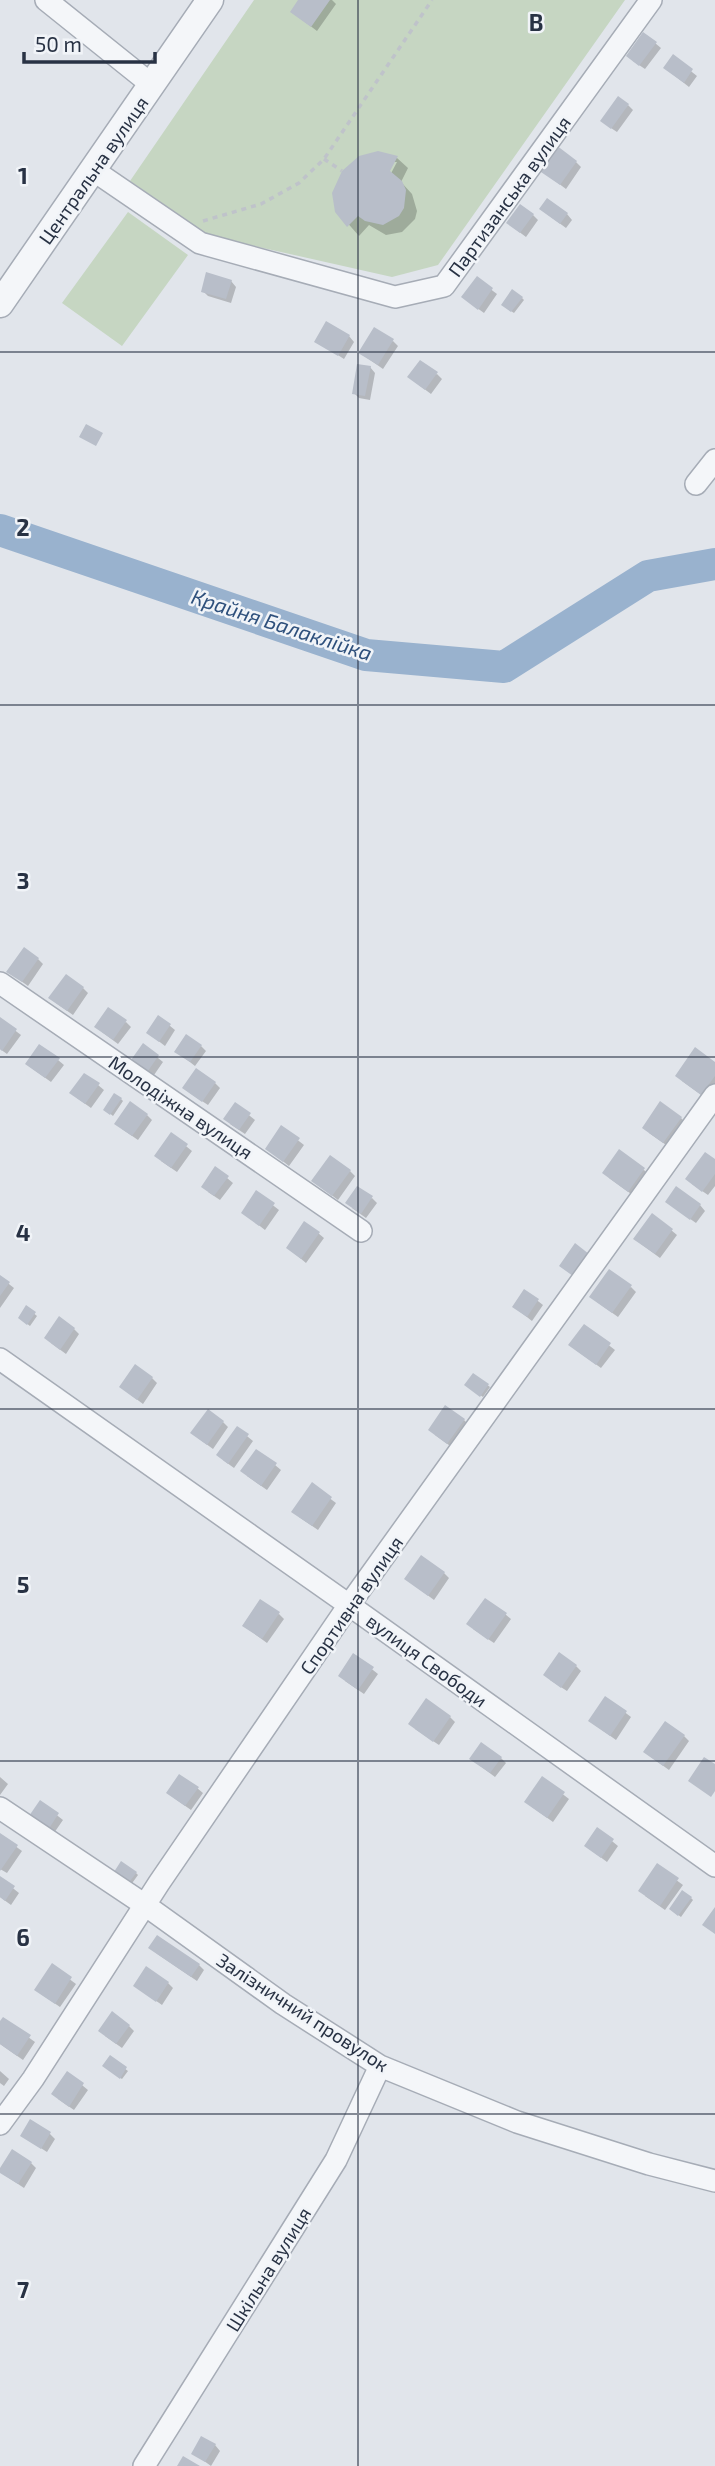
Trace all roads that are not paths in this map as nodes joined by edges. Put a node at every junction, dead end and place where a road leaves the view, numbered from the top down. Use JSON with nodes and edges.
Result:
{"nodes":[{"id":1,"x":46,"y":0,"type":"edge"},
{"id":2,"x":210,"y":0,"type":"edge"},
{"id":3,"x":651,"y":0,"type":"edge"},
{"id":4,"x":152,"y":85,"type":"junction"},
{"id":5,"x":93,"y":170,"type":"junction"},
{"id":6,"x":0,"y":304,"type":"edge"},
{"id":7,"x":715,"y":460,"type":"edge"},
{"id":8,"x":696,"y":484,"type":"dead end"},
{"id":9,"x":0,"y":983,"type":"edge"},
{"id":10,"x":715,"y":1095,"type":"edge"},
{"id":11,"x":361,"y":1231,"type":"dead end"},
{"id":12,"x":0,"y":1359,"type":"edge"},
{"id":13,"x":349,"y":1605,"type":"junction"},
{"id":14,"x":0,"y":1808,"type":"edge"},
{"id":15,"x":715,"y":1866,"type":"edge"},
{"id":16,"x":145,"y":1905,"type":"junction"},
{"id":17,"x":380,"y":2066,"type":"junction"},
{"id":18,"x":0,"y":2124,"type":"edge"},
{"id":19,"x":715,"y":2181,"type":"edge"},
{"id":20,"x":144,"y":2466,"type":"edge"}],
"edges":[{"from":1,"to":4,"type":"street"},
{"from":2,"to":4,"type":"street","name":"Центральна вулиця"},
{"from":3,"to":5,"type":"street","name":"Партизанська вулиця"},
{"from":4,"to":5,"type":"street","name":"Центральна вулиця"},
{"from":5,"to":6,"type":"street","name":"Центральна вулиця"},
{"from":7,"to":8,"type":"street"},
{"from":9,"to":11,"type":"street","name":"Молодіжна вулиця"},
{"from":10,"to":13,"type":"street","name":"Спортивна вулиця"},
{"from":12,"to":13,"type":"street","name":"вулиця Свободи"},
{"from":13,"to":15,"type":"street","name":"вулиця Свободи"},
{"from":13,"to":16,"type":"street","name":"Спортивна вулиця"},
{"from":14,"to":16,"type":"street","name":"Залізничний провулок"},
{"from":16,"to":17,"type":"street","name":"Залізничний провулок"},
{"from":16,"to":18,"type":"street","name":"Спортивна вулиця"},
{"from":17,"to":19,"type":"street","name":"Залізничний провулок"},
{"from":17,"to":20,"type":"street","name":"Шкільна вулиця"}]}
